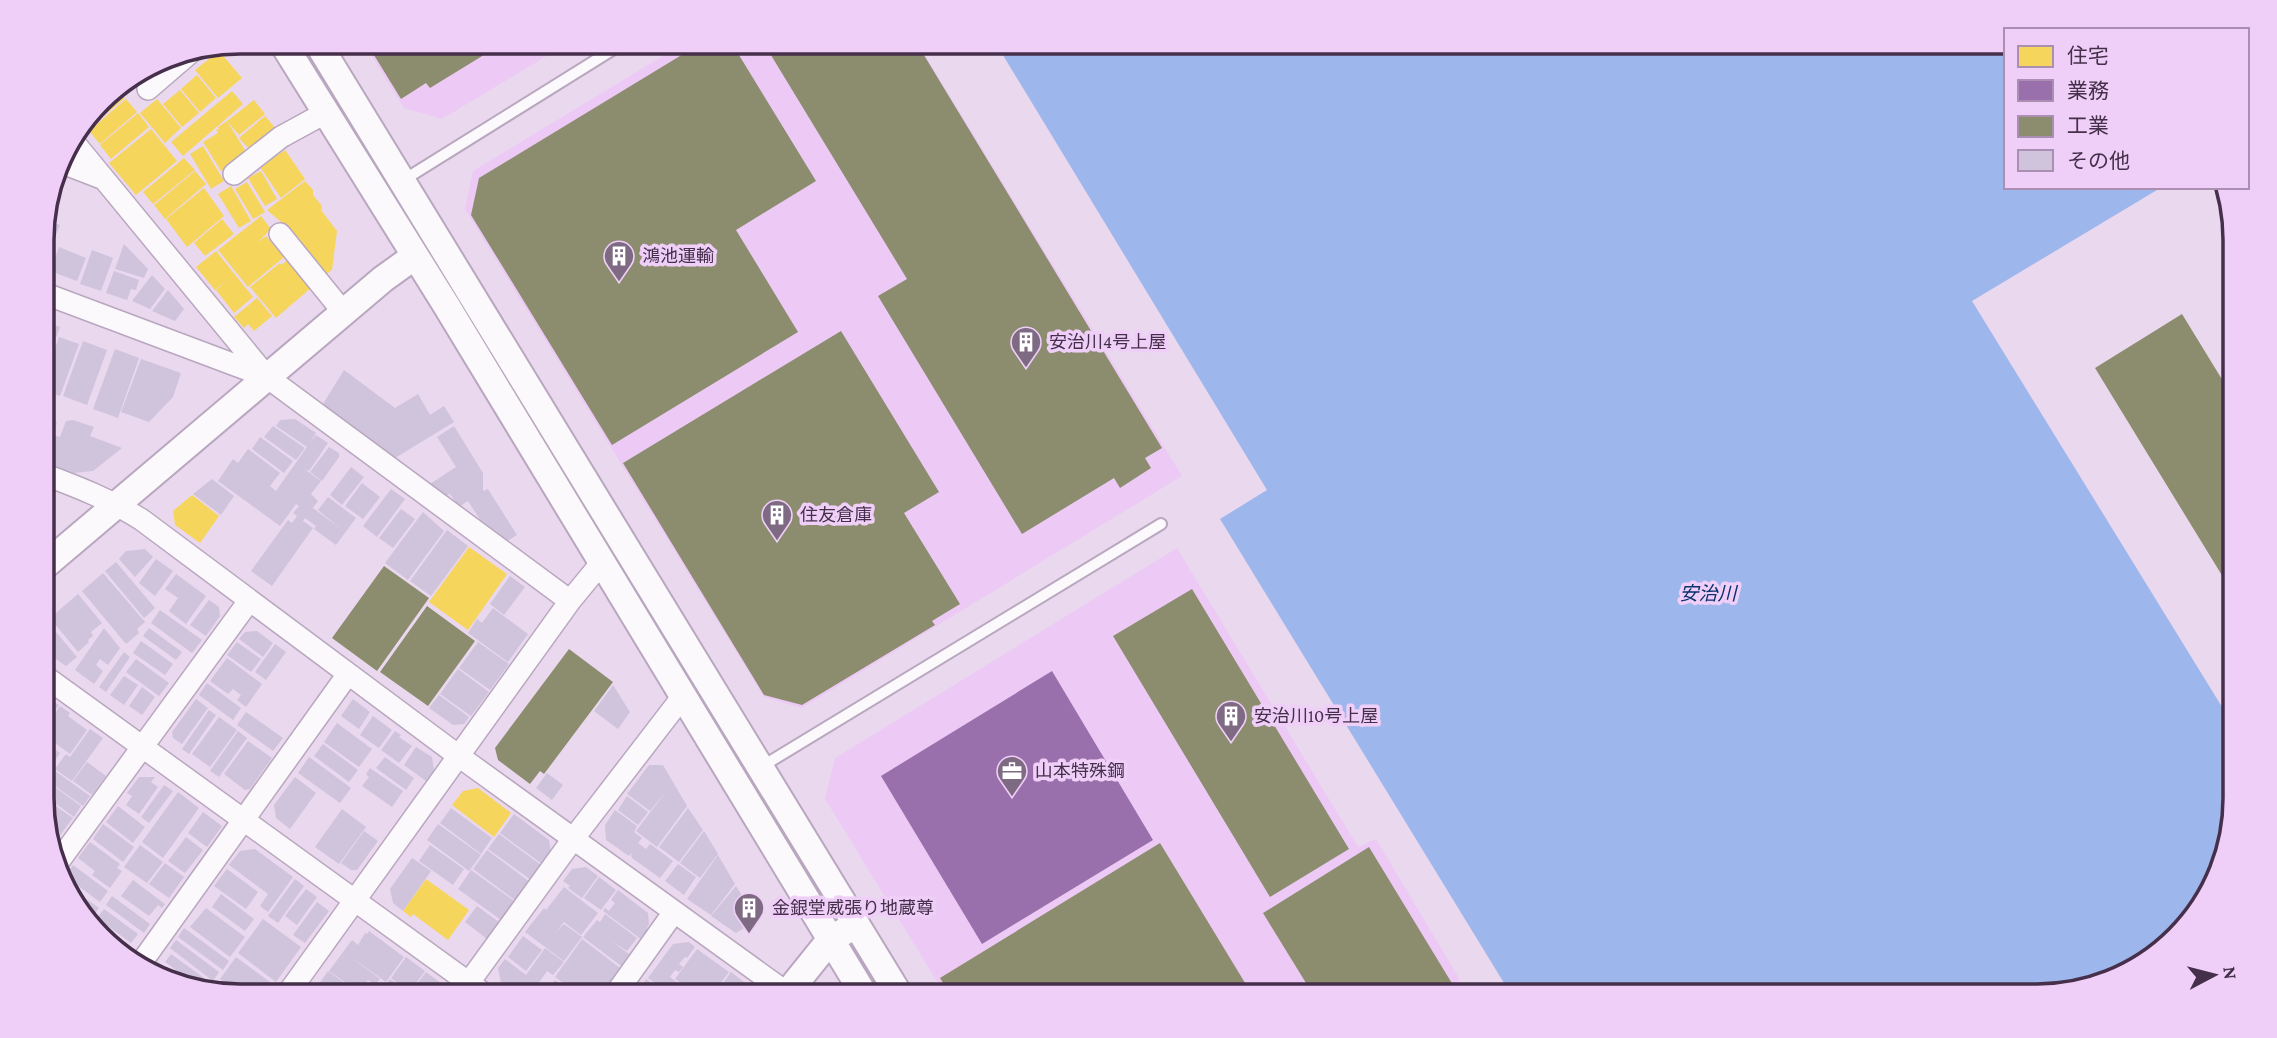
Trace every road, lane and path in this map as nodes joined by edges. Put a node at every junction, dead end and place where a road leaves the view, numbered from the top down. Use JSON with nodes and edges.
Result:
{"nodes":[{"id":1,"x":290,"y":55,"type":"edge"},
{"id":2,"x":325,"y":55,"type":"edge"},
{"id":3,"x":604,"y":55,"type":"edge"},
{"id":4,"x":175,"y":66,"type":"edge"},
{"id":5,"x":148,"y":89,"type":"dead end"},
{"id":6,"x":325,"y":113,"type":"junction"},
{"id":7,"x":79,"y":148,"type":"edge"},
{"id":8,"x":70,"y":166,"type":"edge"},
{"id":9,"x":234,"y":174,"type":"dead end"},
{"id":10,"x":106,"y":180,"type":"junction"},
{"id":11,"x":402,"y":181,"type":"junction"},
{"id":12,"x":280,"y":234,"type":"dead end"},
{"id":13,"x":415,"y":257,"type":"junction"},
{"id":14,"x":55,"y":297,"type":"edge"},
{"id":15,"x":344,"y":313,"type":"junction"},
{"id":16,"x":267,"y":377,"type":"junction"},
{"id":17,"x":55,"y":479,"type":"edge"},
{"id":18,"x":118,"y":504,"type":"junction"},
{"id":19,"x":1161,"y":524,"type":"dead end"},
{"id":20,"x":54,"y":557,"type":"edge"},
{"id":21,"x":602,"y":562,"type":"junction"},
{"id":22,"x":249,"y":601,"type":"junction"},
{"id":23,"x":570,"y":601,"type":"junction"},
{"id":24,"x":348,"y":674,"type":"junction"},
{"id":25,"x":54,"y":683,"type":"edge"},
{"id":26,"x":683,"y":696,"type":"junction"},
{"id":27,"x":143,"y":746,"type":"junction"},
{"id":28,"x":460,"y":757,"type":"junction"},
{"id":29,"x":761,"y":767,"type":"junction"},
{"id":30,"x":243,"y":820,"type":"junction"},
{"id":31,"x":573,"y":839,"type":"junction"},
{"id":32,"x":64,"y":855,"type":"edge"},
{"id":33,"x":355,"y":899,"type":"junction"},
{"id":34,"x":674,"y":912,"type":"junction"},
{"id":35,"x":856,"y":924,"type":"junction"},
{"id":36,"x":830,"y":940,"type":"junction"},
{"id":37,"x":145,"y":958,"type":"edge"},
{"id":38,"x":295,"y":984,"type":"edge"},
{"id":39,"x":458,"y":984,"type":"edge"},
{"id":40,"x":468,"y":984,"type":"edge"},
{"id":41,"x":623,"y":984,"type":"edge"},
{"id":42,"x":771,"y":984,"type":"edge"},
{"id":43,"x":795,"y":984,"type":"edge"},
{"id":44,"x":857,"y":984,"type":"edge"},
{"id":45,"x":892,"y":984,"type":"edge"}],
"edges":[{"from":1,"to":6,"type":"street"},
{"from":2,"to":11,"type":"street"},
{"from":3,"to":11,"type":"lane"},
{"from":4,"to":5,"type":"street"},
{"from":6,"to":9,"type":"street"},
{"from":6,"to":13,"type":"street"},
{"from":7,"to":10,"type":"street"},
{"from":8,"to":10,"type":"street"},
{"from":10,"to":16,"type":"street"},
{"from":11,"to":13,"type":"street"},
{"from":11,"to":29,"type":"street"},
{"from":12,"to":15,"type":"street"},
{"from":13,"to":15,"type":"street"},
{"from":13,"to":21,"type":"street"},
{"from":14,"to":16,"type":"street"},
{"from":15,"to":16,"type":"street"},
{"from":16,"to":18,"type":"street"},
{"from":16,"to":23,"type":"street"},
{"from":17,"to":18,"type":"street"},
{"from":18,"to":20,"type":"street"},
{"from":18,"to":22,"type":"street"},
{"from":19,"to":29,"type":"lane"},
{"from":21,"to":23,"type":"street"},
{"from":21,"to":26,"type":"street"},
{"from":22,"to":24,"type":"street"},
{"from":22,"to":27,"type":"street"},
{"from":23,"to":28,"type":"street"},
{"from":24,"to":28,"type":"street"},
{"from":24,"to":30,"type":"street"},
{"from":25,"to":27,"type":"street"},
{"from":26,"to":31,"type":"street"},
{"from":26,"to":36,"type":"street"},
{"from":27,"to":30,"type":"street"},
{"from":27,"to":32,"type":"street"},
{"from":28,"to":31,"type":"street"},
{"from":28,"to":33,"type":"street"},
{"from":29,"to":35,"type":"street"},
{"from":30,"to":33,"type":"street"},
{"from":30,"to":37,"type":"street"},
{"from":31,"to":34,"type":"street"},
{"from":31,"to":40,"type":"street"},
{"from":33,"to":38,"type":"street"},
{"from":33,"to":39,"type":"street"},
{"from":34,"to":41,"type":"street"},
{"from":34,"to":42,"type":"street"},
{"from":35,"to":36,"type":"street"},
{"from":35,"to":45,"type":"street"},
{"from":36,"to":43,"type":"street"},
{"from":36,"to":44,"type":"street"}]}
